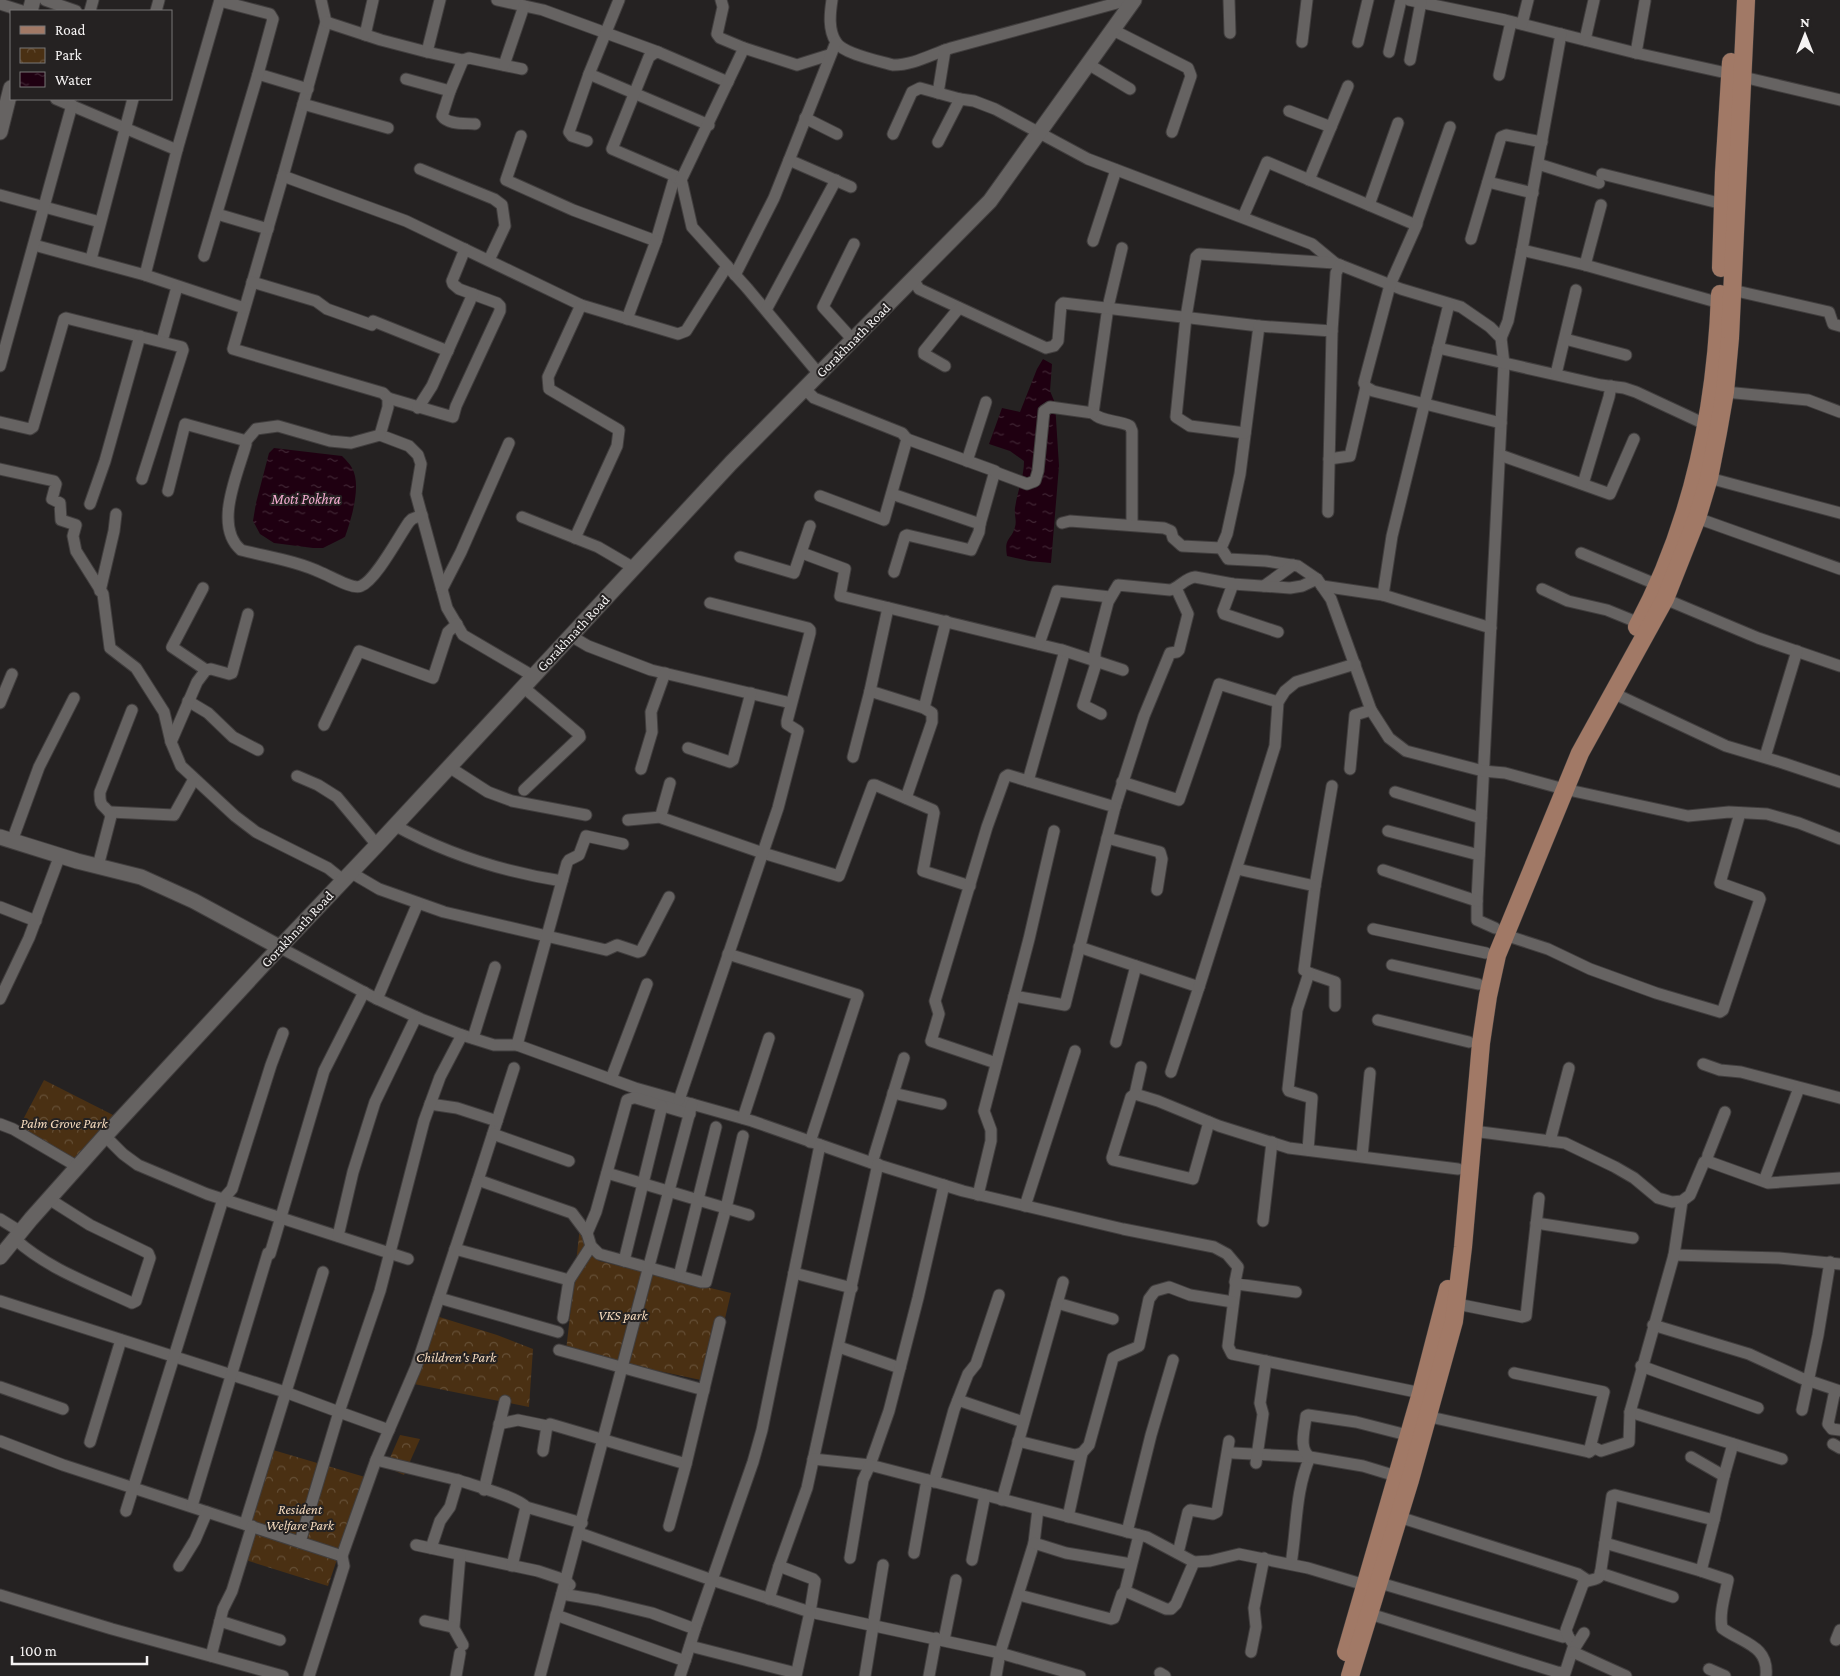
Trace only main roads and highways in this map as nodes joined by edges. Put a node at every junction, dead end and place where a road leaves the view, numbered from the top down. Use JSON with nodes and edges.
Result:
{"nodes":[{"id":1,"x":1134,"y":0,"type":"edge"},
{"id":2,"x":1734,"y":0,"type":"edge"},
{"id":3,"x":1746,"y":0,"type":"edge"},
{"id":4,"x":1737,"y":75,"type":"junction"},
{"id":5,"x":10,"y":91,"type":"edge"},
{"id":6,"x":2,"y":115,"type":"edge"},
{"id":7,"x":0,"y":132,"type":"edge"},
{"id":8,"x":1661,"y":592,"type":"junction"},
{"id":9,"x":1559,"y":788,"type":"junction"},
{"id":10,"x":6,"y":839,"type":"edge"},
{"id":11,"x":1500,"y":932,"type":"junction"},
{"id":12,"x":280,"y":947,"type":"junction"},
{"id":13,"x":0,"y":1257,"type":"edge"},
{"id":14,"x":1427,"y":1394,"type":"junction"},
{"id":15,"x":1421,"y":1415,"type":"junction"},
{"id":16,"x":1372,"y":1584,"type":"junction"},
{"id":17,"x":1339,"y":1676,"type":"edge"},
{"id":18,"x":1350,"y":1676,"type":"edge"}],
"edges":[{"from":1,"to":12,"type":"main road","name":"Gorakhnath Road"},
{"from":2,"to":4,"type":"main road"},
{"from":3,"to":4,"type":"main road"},
{"from":4,"to":8,"type":"main road"},
{"from":4,"to":8,"type":"main road"},
{"from":5,"to":6,"type":"main road"},
{"from":6,"to":7,"type":"main road"},
{"from":8,"to":9,"type":"main road"},
{"from":8,"to":9,"type":"main road"},
{"from":9,"to":11,"type":"main road"},
{"from":10,"to":12,"type":"main road"},
{"from":11,"to":14,"type":"main road"},
{"from":11,"to":14,"type":"main road"},
{"from":12,"to":13,"type":"main road","name":"Gorakhnath Road"},
{"from":14,"to":15,"type":"main road"},
{"from":15,"to":16,"type":"main road"},
{"from":15,"to":16,"type":"main road"},
{"from":16,"to":17,"type":"main road"},
{"from":16,"to":18,"type":"main road"}]}
